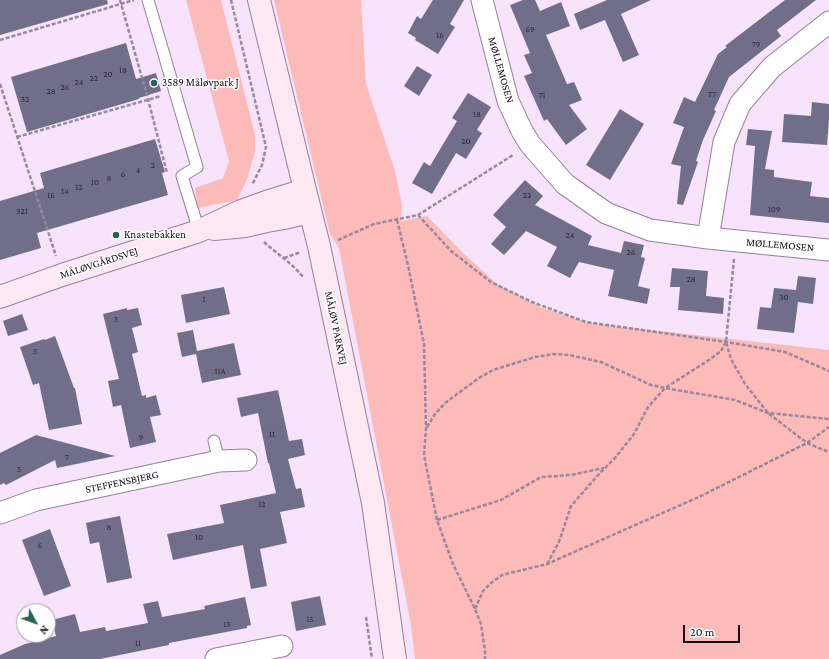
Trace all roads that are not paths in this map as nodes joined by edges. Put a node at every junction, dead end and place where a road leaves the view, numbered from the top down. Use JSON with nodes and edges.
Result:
{"nodes":[{"id":1,"x":148,"y":0,"type":"edge"},
{"id":2,"x":259,"y":0,"type":"edge"},
{"id":3,"x":482,"y":0,"type":"edge"},
{"id":4,"x":829,"y":22,"type":"edge"},
{"id":5,"x":305,"y":190,"type":"junction"},
{"id":6,"x":310,"y":212,"type":"junction"},
{"id":7,"x":254,"y":215,"type":"junction"},
{"id":8,"x":199,"y":231,"type":"junction"},
{"id":9,"x":708,"y":238,"type":"junction"},
{"id":10,"x":829,"y":250,"type":"edge"},
{"id":11,"x":0,"y":297,"type":"edge"},
{"id":12,"x":214,"y":441,"type":"dead end"},
{"id":13,"x":246,"y":460,"type":"dead end"},
{"id":14,"x":218,"y":461,"type":"junction"},
{"id":15,"x":0,"y":513,"type":"edge"},
{"id":16,"x":282,"y":646,"type":"dead end"},
{"id":17,"x":216,"y":659,"type":"edge"},
{"id":18,"x":395,"y":659,"type":"edge"}],
"edges":[{"from":1,"to":8,"type":"lane"},
{"from":2,"to":5,"type":"street","name":"MÅLØV PARKVEJ"},
{"from":3,"to":9,"type":"street","name":"MØLLEMOSEN"},
{"from":4,"to":9,"type":"street"},
{"from":5,"to":6,"type":"street","name":"MÅLØV PARKVEJ"},
{"from":5,"to":7,"type":"street","name":"MÅLØVGÅRDSVEJ"},
{"from":6,"to":7,"type":"street","name":"MÅLØVGÅRDSVEJ"},
{"from":6,"to":18,"type":"street","name":"MÅLØV PARKVEJ"},
{"from":7,"to":8,"type":"street","name":"MÅLØVGÅRDSVEJ"},
{"from":8,"to":11,"type":"street","name":"MÅLØVGÅRDSVEJ"},
{"from":9,"to":10,"type":"street","name":"MØLLEMOSEN"},
{"from":12,"to":14,"type":"lane"},
{"from":13,"to":14,"type":"street","name":"STEFFENSBJERG"},
{"from":14,"to":15,"type":"street","name":"STEFFENSBJERG"},
{"from":16,"to":17,"type":"street"}]}
